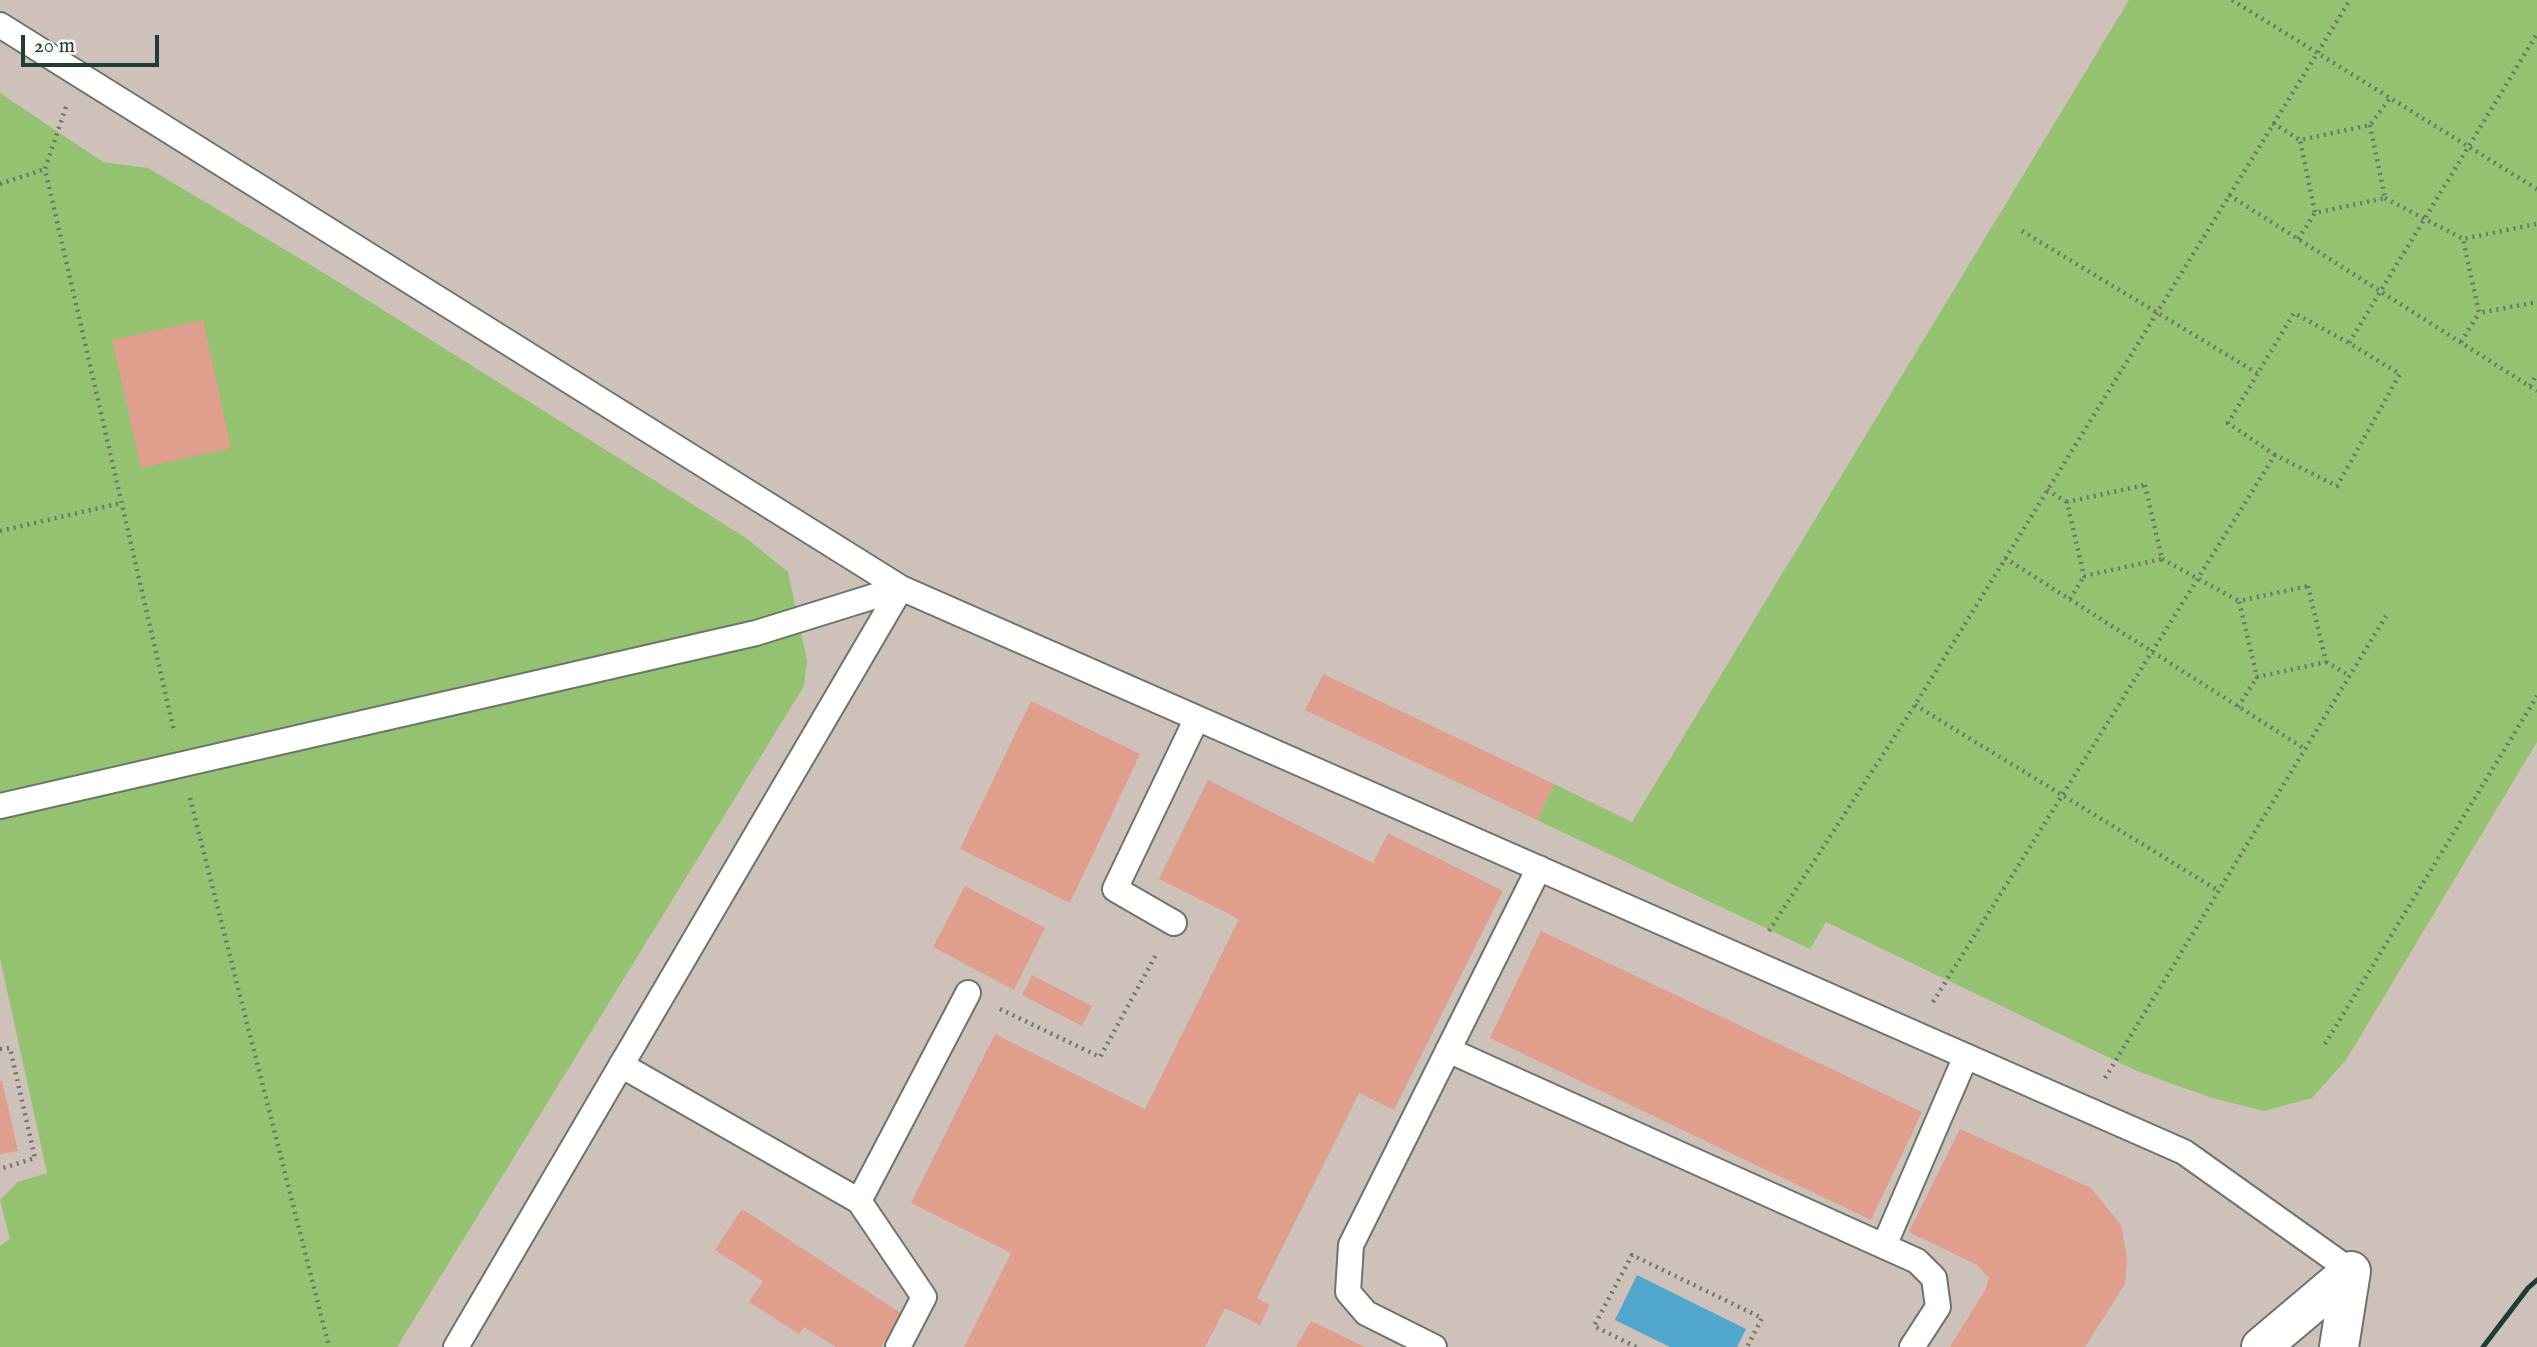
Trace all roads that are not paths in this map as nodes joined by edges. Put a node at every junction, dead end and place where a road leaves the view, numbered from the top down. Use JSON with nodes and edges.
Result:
{"nodes":[{"id":1,"x":0,"y":24,"type":"edge"},
{"id":2,"x":901,"y":588,"type":"junction"},
{"id":3,"x":1198,"y":718,"type":"junction"},
{"id":4,"x":0,"y":806,"type":"edge"},
{"id":5,"x":1539,"y":868,"type":"junction"},
{"id":6,"x":1174,"y":923,"type":"road end"},
{"id":7,"x":968,"y":993,"type":"road end"},
{"id":8,"x":1448,"y":1050,"type":"junction"},
{"id":9,"x":1966,"y":1056,"type":"junction"},
{"id":10,"x":621,"y":1065,"type":"junction"},
{"id":11,"x":859,"y":1201,"type":"junction"},
{"id":12,"x":1884,"y":1246,"type":"junction"},
{"id":13,"x":2351,"y":1271,"type":"junction"},
{"id":14,"x":456,"y":1347,"type":"edge"},
{"id":15,"x":898,"y":1347,"type":"edge"},
{"id":16,"x":1434,"y":1347,"type":"edge"},
{"id":17,"x":1912,"y":1347,"type":"edge"},
{"id":18,"x":2261,"y":1347,"type":"edge"},
{"id":19,"x":2339,"y":1347,"type":"edge"}],
"edges":[{"from":1,"to":2,"type":"lane"},
{"from":2,"to":3,"type":"lane"},
{"from":2,"to":4,"type":"lane"},
{"from":2,"to":10,"type":"lane"},
{"from":3,"to":5,"type":"lane"},
{"from":3,"to":6,"type":"lane"},
{"from":5,"to":8,"type":"lane"},
{"from":5,"to":9,"type":"lane"},
{"from":7,"to":11,"type":"lane"},
{"from":8,"to":12,"type":"lane"},
{"from":8,"to":16,"type":"lane"},
{"from":9,"to":12,"type":"lane"},
{"from":9,"to":13,"type":"lane"},
{"from":10,"to":11,"type":"lane"},
{"from":10,"to":14,"type":"lane"},
{"from":11,"to":15,"type":"lane"},
{"from":12,"to":17,"type":"lane"},
{"from":13,"to":18,"type":"street"},
{"from":13,"to":19,"type":"street"}]}
